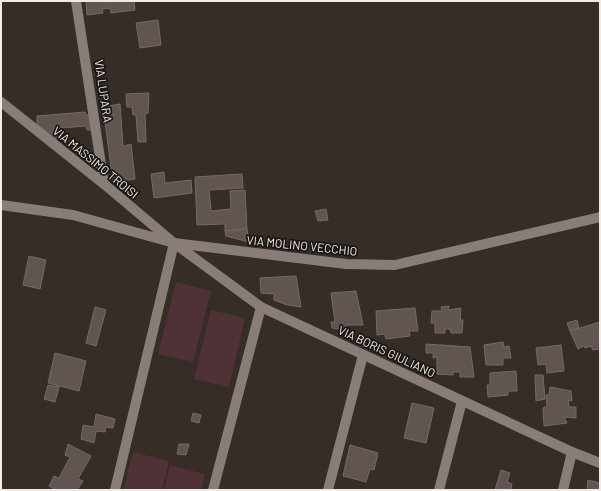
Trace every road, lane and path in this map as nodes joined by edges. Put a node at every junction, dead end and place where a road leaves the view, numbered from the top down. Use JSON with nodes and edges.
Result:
{"nodes":[{"id":1,"x":76,"y":1,"type":"edge"},
{"id":2,"x":1,"y":102,"type":"edge"},
{"id":3,"x":104,"y":184,"type":"junction"},
{"id":4,"x":1,"y":205,"type":"edge"},
{"id":5,"x":600,"y":216,"type":"edge"},
{"id":6,"x":174,"y":242,"type":"junction"},
{"id":7,"x":261,"y":307,"type":"junction"},
{"id":8,"x":363,"y":354,"type":"junction"},
{"id":9,"x":462,"y":401,"type":"junction"},
{"id":10,"x":572,"y":452,"type":"junction"},
{"id":11,"x":600,"y":463,"type":"edge"},
{"id":12,"x":115,"y":490,"type":"edge"},
{"id":13,"x":213,"y":490,"type":"edge"},
{"id":14,"x":328,"y":490,"type":"edge"},
{"id":15,"x":439,"y":490,"type":"edge"},
{"id":16,"x":563,"y":490,"type":"edge"}],
"edges":[{"from":1,"to":3,"type":"street","name":"VIA LUPARA"},
{"from":2,"to":3,"type":"street","name":"VIA MASSIMO TROISI"},
{"from":3,"to":6,"type":"street","name":"VIA MASSIMO TROISI"},
{"from":4,"to":6,"type":"street","name":"VIA MOLINO VECCHIO"},
{"from":5,"to":6,"type":"street","name":"VIA MOLINO VECCHIO"},
{"from":6,"to":7,"type":"street","name":"VIA BORIS GIULIANO"},
{"from":6,"to":12,"type":"street"},
{"from":7,"to":8,"type":"street","name":"VIA BORIS GIULIANO"},
{"from":7,"to":13,"type":"street"},
{"from":8,"to":9,"type":"street","name":"VIA BORIS GIULIANO"},
{"from":8,"to":14,"type":"street"},
{"from":9,"to":10,"type":"street","name":"VIA BORIS GIULIANO"},
{"from":9,"to":15,"type":"street"},
{"from":10,"to":11,"type":"street","name":"VIA BORIS GIULIANO"},
{"from":10,"to":16,"type":"street"}]}
